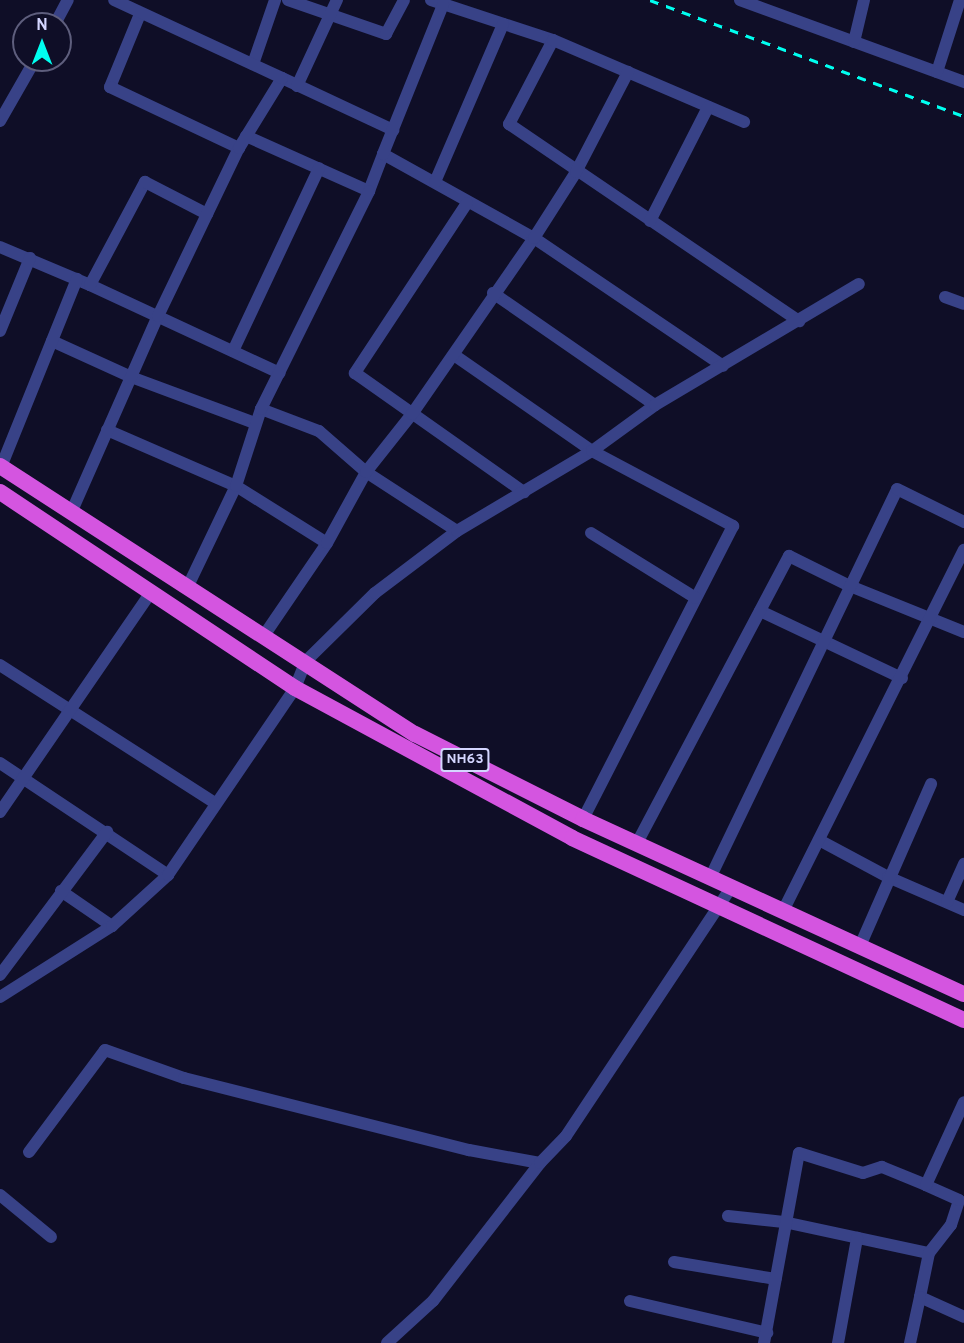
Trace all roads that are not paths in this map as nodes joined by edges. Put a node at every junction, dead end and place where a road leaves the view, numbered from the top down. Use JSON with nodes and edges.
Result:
{"nodes":[{"id":1,"x":114,"y":0,"type":"edge"},
{"id":2,"x":275,"y":0,"type":"edge"},
{"id":3,"x":288,"y":0,"type":"edge"},
{"id":4,"x":337,"y":0,"type":"edge"},
{"id":5,"x":404,"y":0,"type":"edge"},
{"id":6,"x":431,"y":0,"type":"edge"},
{"id":7,"x":740,"y":0,"type":"edge"},
{"id":8,"x":864,"y":0,"type":"edge"},
{"id":9,"x":960,"y":0,"type":"edge"},
{"id":10,"x":443,"y":5,"type":"junction"},
{"id":11,"x":140,"y":14,"type":"junction"},
{"id":12,"x":330,"y":17,"type":"junction"},
{"id":13,"x":503,"y":24,"type":"junction"},
{"id":14,"x":553,"y":40,"type":"junction"},
{"id":15,"x":854,"y":42,"type":"junction"},
{"id":16,"x":253,"y":64,"type":"junction"},
{"id":17,"x":28,"y":72,"type":"edge"},
{"id":18,"x":628,"y":72,"type":"junction"},
{"id":19,"x":937,"y":72,"type":"junction"},
{"id":20,"x":282,"y":78,"type":"junction"},
{"id":21,"x":964,"y":82,"type":"edge"},
{"id":22,"x":297,"y":86,"type":"junction"},
{"id":23,"x":708,"y":106,"type":"junction"},
{"id":24,"x":0,"y":121,"type":"edge"},
{"id":25,"x":744,"y":122,"type":"dead end"},
{"id":26,"x":393,"y":130,"type":"junction"},
{"id":27,"x":246,"y":136,"type":"junction"},
{"id":28,"x":239,"y":148,"type":"junction"},
{"id":29,"x":383,"y":154,"type":"junction"},
{"id":30,"x":319,"y":168,"type":"junction"},
{"id":31,"x":576,"y":172,"type":"junction"},
{"id":32,"x":435,"y":182,"type":"junction"},
{"id":33,"x":369,"y":190,"type":"junction"},
{"id":34,"x":467,"y":203,"type":"junction"},
{"id":35,"x":207,"y":214,"type":"junction"},
{"id":36,"x":650,"y":221,"type":"junction"},
{"id":37,"x":534,"y":238,"type":"junction"},
{"id":38,"x":0,"y":247,"type":"edge"},
{"id":39,"x":30,"y":258,"type":"junction"},
{"id":40,"x":77,"y":279,"type":"junction"},
{"id":41,"x":859,"y":284,"type":"dead end"},
{"id":42,"x":90,"y":285,"type":"junction"},
{"id":43,"x":493,"y":293,"type":"junction"},
{"id":44,"x":945,"y":297,"type":"dead end"},
{"id":45,"x":964,"y":304,"type":"edge"},
{"id":46,"x":158,"y":316,"type":"junction"},
{"id":47,"x":799,"y":321,"type":"junction"},
{"id":48,"x":0,"y":332,"type":"edge"},
{"id":49,"x":52,"y":341,"type":"junction"},
{"id":50,"x":233,"y":351,"type":"junction"},
{"id":51,"x":454,"y":355,"type":"junction"},
{"id":52,"x":723,"y":366,"type":"junction"},
{"id":53,"x":280,"y":373,"type":"junction"},
{"id":54,"x":131,"y":376,"type":"junction"},
{"id":55,"x":655,"y":405,"type":"junction"},
{"id":56,"x":261,"y":410,"type":"junction"},
{"id":57,"x":412,"y":414,"type":"junction"},
{"id":58,"x":255,"y":423,"type":"junction"},
{"id":59,"x":107,"y":430,"type":"junction"},
{"id":60,"x":592,"y":451,"type":"junction"},
{"id":61,"x":1,"y":466,"type":"edge"},
{"id":62,"x":366,"y":472,"type":"junction"},
{"id":63,"x":236,"y":486,"type":"junction"},
{"id":64,"x":0,"y":492,"type":"edge"},
{"id":65,"x":524,"y":492,"type":"junction"},
{"id":66,"x":71,"y":513,"type":"junction"},
{"id":67,"x":964,"y":522,"type":"edge"},
{"id":68,"x":457,"y":531,"type":"junction"},
{"id":69,"x":591,"y":532,"type":"dead end"},
{"id":70,"x":327,"y":543,"type":"junction"},
{"id":71,"x":964,"y":550,"type":"edge"},
{"id":72,"x":188,"y":586,"type":"junction"},
{"id":73,"x":850,"y":586,"type":"junction"},
{"id":74,"x":151,"y":592,"type":"junction"},
{"id":75,"x":696,"y":598,"type":"junction"},
{"id":76,"x":760,"y":611,"type":"junction"},
{"id":77,"x":932,"y":616,"type":"junction"},
{"id":78,"x":964,"y":632,"type":"edge"},
{"id":79,"x":264,"y":634,"type":"junction"},
{"id":80,"x":825,"y":644,"type":"junction"},
{"id":81,"x":306,"y":661,"type":"junction"},
{"id":82,"x":0,"y":665,"type":"edge"},
{"id":83,"x":902,"y":678,"type":"junction"},
{"id":84,"x":295,"y":688,"type":"junction"},
{"id":85,"x":70,"y":713,"type":"junction"},
{"id":86,"x":0,"y":763,"type":"edge"},
{"id":87,"x":24,"y":780,"type":"junction"},
{"id":88,"x":931,"y":784,"type":"dead end"},
{"id":89,"x":215,"y":803,"type":"junction"},
{"id":90,"x":0,"y":812,"type":"edge"},
{"id":91,"x":583,"y":819,"type":"junction"},
{"id":92,"x":107,"y":832,"type":"junction"},
{"id":93,"x":819,"y":840,"type":"junction"},
{"id":94,"x":637,"y":843,"type":"junction"},
{"id":95,"x":964,"y":864,"type":"edge"},
{"id":96,"x":168,"y":875,"type":"junction"},
{"id":97,"x":711,"y":876,"type":"junction"},
{"id":98,"x":888,"y":877,"type":"junction"},
{"id":99,"x":732,"y":886,"type":"junction"},
{"id":100,"x":61,"y":891,"type":"junction"},
{"id":101,"x":947,"y":902,"type":"junction"},
{"id":102,"x":716,"y":906,"type":"junction"},
{"id":103,"x":964,"y":910,"type":"edge"},
{"id":104,"x":783,"y":911,"type":"junction"},
{"id":105,"x":112,"y":926,"type":"junction"},
{"id":106,"x":860,"y":946,"type":"junction"},
{"id":107,"x":0,"y":975,"type":"edge"},
{"id":108,"x":964,"y":994,"type":"edge"},
{"id":109,"x":0,"y":997,"type":"edge"},
{"id":110,"x":964,"y":1020,"type":"edge"},
{"id":111,"x":964,"y":1102,"type":"edge"},
{"id":112,"x":28,"y":1152,"type":"dead end"},
{"id":113,"x":540,"y":1163,"type":"junction"},
{"id":114,"x":926,"y":1185,"type":"junction"},
{"id":115,"x":0,"y":1195,"type":"edge"},
{"id":116,"x":728,"y":1216,"type":"dead end"},
{"id":117,"x":784,"y":1222,"type":"junction"},
{"id":118,"x":51,"y":1237,"type":"dead end"},
{"id":119,"x":857,"y":1238,"type":"junction"},
{"id":120,"x":929,"y":1253,"type":"junction"},
{"id":121,"x":674,"y":1262,"type":"dead end"},
{"id":122,"x":776,"y":1279,"type":"junction"},
{"id":123,"x":920,"y":1297,"type":"junction"},
{"id":124,"x":630,"y":1301,"type":"dead end"},
{"id":125,"x":964,"y":1317,"type":"edge"},
{"id":126,"x":766,"y":1338,"type":"edge"},
{"id":127,"x":387,"y":1343,"type":"edge"},
{"id":128,"x":838,"y":1343,"type":"edge"},
{"id":129,"x":910,"y":1343,"type":"edge"}],
"edges":[{"from":1,"to":11,"type":"street"},
{"from":2,"to":16,"type":"street"},
{"from":3,"to":12,"type":"street"},
{"from":4,"to":12,"type":"street"},
{"from":5,"to":12,"type":"street"},
{"from":6,"to":10,"type":"street"},
{"from":7,"to":15,"type":"street"},
{"from":8,"to":15,"type":"street"},
{"from":9,"to":19,"type":"street"},
{"from":10,"to":13,"type":"street"},
{"from":10,"to":26,"type":"street"},
{"from":11,"to":16,"type":"street"},
{"from":11,"to":28,"type":"street"},
{"from":12,"to":22,"type":"street"},
{"from":13,"to":14,"type":"street"},
{"from":13,"to":32,"type":"street"},
{"from":14,"to":18,"type":"street"},
{"from":14,"to":31,"type":"street"},
{"from":15,"to":19,"type":"street"},
{"from":16,"to":20,"type":"street"},
{"from":17,"to":24,"type":"street"},
{"from":18,"to":23,"type":"street"},
{"from":18,"to":31,"type":"street"},
{"from":19,"to":21,"type":"street"},
{"from":20,"to":22,"type":"street"},
{"from":20,"to":27,"type":"street"},
{"from":22,"to":26,"type":"street"},
{"from":23,"to":25,"type":"street"},
{"from":23,"to":36,"type":"street"},
{"from":26,"to":29,"type":"street"},
{"from":27,"to":28,"type":"street"},
{"from":27,"to":30,"type":"street"},
{"from":28,"to":35,"type":"street"},
{"from":29,"to":32,"type":"street"},
{"from":29,"to":33,"type":"street"},
{"from":30,"to":33,"type":"street"},
{"from":30,"to":50,"type":"street"},
{"from":31,"to":36,"type":"street"},
{"from":31,"to":37,"type":"street"},
{"from":32,"to":34,"type":"street"},
{"from":33,"to":53,"type":"street"},
{"from":34,"to":37,"type":"street"},
{"from":34,"to":57,"type":"street"},
{"from":35,"to":42,"type":"street"},
{"from":35,"to":46,"type":"street"},
{"from":36,"to":47,"type":"street"},
{"from":37,"to":43,"type":"street"},
{"from":37,"to":52,"type":"street"},
{"from":38,"to":39,"type":"street"},
{"from":39,"to":40,"type":"street"},
{"from":39,"to":48,"type":"street"},
{"from":40,"to":42,"type":"street"},
{"from":40,"to":49,"type":"street"},
{"from":41,"to":47,"type":"street"},
{"from":42,"to":46,"type":"street"},
{"from":43,"to":51,"type":"street"},
{"from":43,"to":55,"type":"street"},
{"from":44,"to":45,"type":"street"},
{"from":46,"to":50,"type":"street"},
{"from":46,"to":54,"type":"street"},
{"from":47,"to":52,"type":"street"},
{"from":49,"to":54,"type":"street"},
{"from":49,"to":61,"type":"street"},
{"from":50,"to":53,"type":"street"},
{"from":51,"to":57,"type":"street"},
{"from":51,"to":60,"type":"street"},
{"from":52,"to":55,"type":"street"},
{"from":53,"to":56,"type":"street"},
{"from":54,"to":58,"type":"street"},
{"from":54,"to":59,"type":"street"},
{"from":55,"to":60,"type":"street"},
{"from":56,"to":58,"type":"street"},
{"from":56,"to":62,"type":"street"},
{"from":57,"to":62,"type":"street"},
{"from":57,"to":65,"type":"street"},
{"from":58,"to":63,"type":"street"},
{"from":59,"to":63,"type":"street"},
{"from":59,"to":66,"type":"street"},
{"from":60,"to":65,"type":"street"},
{"from":60,"to":75,"type":"street"},
{"from":61,"to":66,"type":"highway","number":"NH63"},
{"from":62,"to":68,"type":"street"},
{"from":62,"to":70,"type":"street"},
{"from":63,"to":70,"type":"street"},
{"from":63,"to":72,"type":"street"},
{"from":64,"to":74,"type":"highway","number":"NH63"},
{"from":65,"to":68,"type":"street"},
{"from":66,"to":72,"type":"highway","number":"NH63"},
{"from":67,"to":73,"type":"street"},
{"from":68,"to":81,"type":"street"},
{"from":69,"to":75,"type":"street"},
{"from":70,"to":79,"type":"street"},
{"from":71,"to":77,"type":"street"},
{"from":72,"to":79,"type":"highway","number":"NH63"},
{"from":73,"to":76,"type":"street"},
{"from":73,"to":77,"type":"street"},
{"from":73,"to":80,"type":"street"},
{"from":74,"to":84,"type":"highway","number":"NH63"},
{"from":74,"to":85,"type":"street"},
{"from":75,"to":91,"type":"street"},
{"from":76,"to":80,"type":"street"},
{"from":76,"to":94,"type":"street"},
{"from":77,"to":78,"type":"street"},
{"from":77,"to":83,"type":"street"},
{"from":79,"to":81,"type":"highway","number":"NH63"},
{"from":80,"to":83,"type":"street"},
{"from":80,"to":97,"type":"street"},
{"from":81,"to":84,"type":"street"},
{"from":81,"to":91,"type":"highway","number":"NH63"},
{"from":82,"to":85,"type":"street"},
{"from":83,"to":93,"type":"street"},
{"from":84,"to":89,"type":"street"},
{"from":84,"to":102,"type":"highway","number":"NH63"},
{"from":85,"to":87,"type":"street"},
{"from":85,"to":89,"type":"street"},
{"from":86,"to":87,"type":"street"},
{"from":87,"to":90,"type":"street"},
{"from":87,"to":92,"type":"street"},
{"from":88,"to":98,"type":"street"},
{"from":89,"to":96,"type":"street"},
{"from":91,"to":94,"type":"highway","number":"NH63"},
{"from":92,"to":96,"type":"street"},
{"from":92,"to":100,"type":"street"},
{"from":93,"to":98,"type":"street"},
{"from":93,"to":104,"type":"street"},
{"from":94,"to":97,"type":"highway","number":"NH63"},
{"from":95,"to":101,"type":"street"},
{"from":96,"to":105,"type":"street"},
{"from":97,"to":99,"type":"highway","number":"NH63"},
{"from":98,"to":101,"type":"street"},
{"from":98,"to":106,"type":"street"},
{"from":99,"to":102,"type":"street"},
{"from":99,"to":104,"type":"highway","number":"NH63"},
{"from":100,"to":105,"type":"street"},
{"from":100,"to":107,"type":"street"},
{"from":101,"to":103,"type":"street"},
{"from":102,"to":110,"type":"highway","number":"NH63"},
{"from":102,"to":113,"type":"street"},
{"from":104,"to":106,"type":"highway","number":"NH63"},
{"from":105,"to":109,"type":"street"},
{"from":106,"to":108,"type":"highway","number":"NH63"},
{"from":111,"to":114,"type":"street"},
{"from":112,"to":113,"type":"street"},
{"from":113,"to":127,"type":"street"},
{"from":114,"to":117,"type":"street"},
{"from":114,"to":120,"type":"street"},
{"from":115,"to":118,"type":"street"},
{"from":116,"to":117,"type":"street"},
{"from":117,"to":119,"type":"street"},
{"from":117,"to":122,"type":"street"},
{"from":119,"to":120,"type":"street"},
{"from":119,"to":128,"type":"street"},
{"from":120,"to":123,"type":"street"},
{"from":121,"to":122,"type":"street"},
{"from":122,"to":126,"type":"street"},
{"from":123,"to":125,"type":"street"},
{"from":123,"to":129,"type":"street"},
{"from":124,"to":126,"type":"street"}]}
